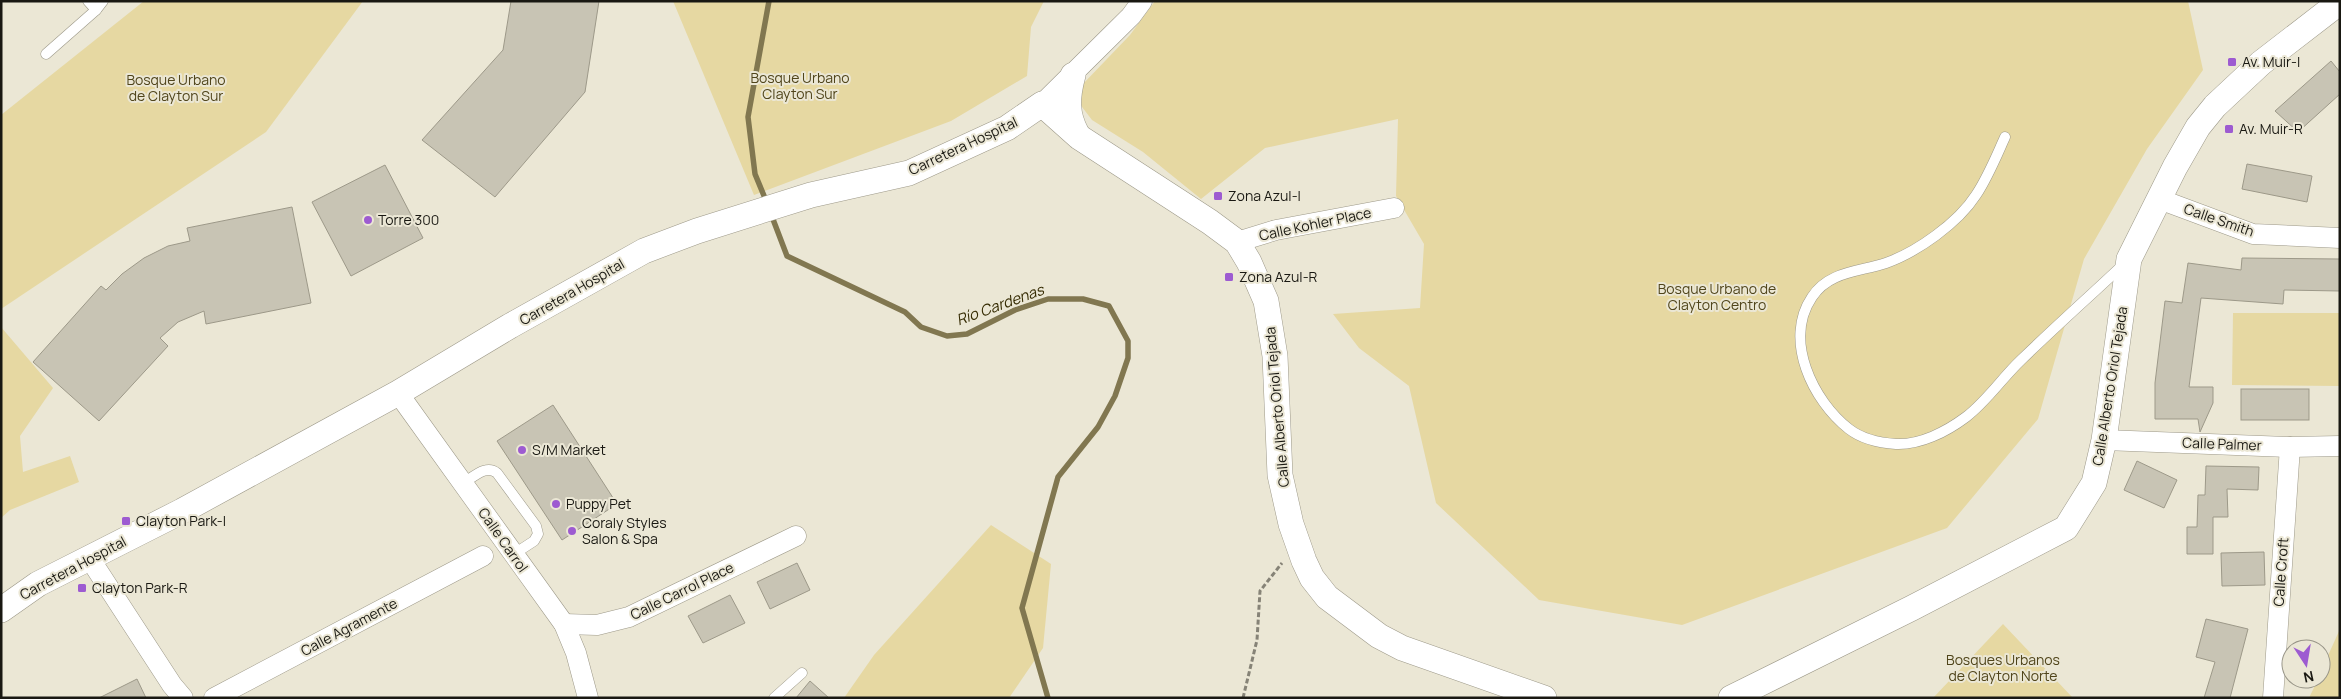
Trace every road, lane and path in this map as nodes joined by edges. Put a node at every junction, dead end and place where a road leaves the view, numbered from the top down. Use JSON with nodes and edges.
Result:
{"nodes":[{"id":1,"x":88,"y":1,"type":"edge"},
{"id":2,"x":103,"y":1,"type":"edge"},
{"id":3,"x":1142,"y":1,"type":"edge"},
{"id":4,"x":2340,"y":2,"type":"edge"},
{"id":5,"x":96,"y":10,"type":"junction"},
{"id":6,"x":46,"y":54,"type":"dead end"},
{"id":7,"x":1074,"y":75,"type":"junction"},
{"id":8,"x":1042,"y":104,"type":"junction"},
{"id":9,"x":1007,"y":128,"type":"junction"},
{"id":10,"x":1078,"y":136,"type":"junction"},
{"id":11,"x":2005,"y":137,"type":"dead end"},
{"id":12,"x":2159,"y":199,"type":"junction"},
{"id":13,"x":1394,"y":208,"type":"dead end"},
{"id":14,"x":2340,"y":238,"type":"edge"},
{"id":15,"x":1237,"y":242,"type":"junction"},
{"id":16,"x":2129,"y":259,"type":"junction"},
{"id":17,"x":398,"y":393,"type":"junction"},
{"id":18,"x":2104,"y":440,"type":"junction"},
{"id":19,"x":2340,"y":446,"type":"edge"},
{"id":20,"x":2290,"y":447,"type":"junction"},
{"id":21,"x":463,"y":484,"type":"junction"},
{"id":22,"x":796,"y":536,"type":"dead end"},
{"id":23,"x":514,"y":554,"type":"junction"},
{"id":24,"x":483,"y":556,"type":"dead end"},
{"id":25,"x":90,"y":559,"type":"junction"},
{"id":26,"x":1286,"y":559,"type":"dead end"},
{"id":27,"x":1,"y":610,"type":"edge"},
{"id":28,"x":564,"y":624,"type":"junction"},
{"id":29,"x":802,"y":673,"type":"dead end"},
{"id":30,"x":183,"y":698,"type":"edge"},
{"id":31,"x":214,"y":698,"type":"edge"},
{"id":32,"x":588,"y":698,"type":"edge"},
{"id":33,"x":774,"y":698,"type":"edge"},
{"id":34,"x":1243,"y":698,"type":"edge"},
{"id":35,"x":1544,"y":698,"type":"edge"},
{"id":36,"x":1731,"y":698,"type":"edge"},
{"id":37,"x":2272,"y":698,"type":"edge"}],
"edges":[{"from":1,"to":5,"type":"lane"},
{"from":2,"to":5,"type":"lane"},
{"from":3,"to":7,"type":"street","name":"Carretera Hospital"},
{"from":4,"to":12,"type":"street","name":"Calle Alberto Oriol Tejada"},
{"from":5,"to":6,"type":"lane"},
{"from":7,"to":8,"type":"street","name":"Carretera Hospital"},
{"from":7,"to":10,"type":"street"},
{"from":8,"to":9,"type":"street","name":"Carretera Hospital"},
{"from":8,"to":10,"type":"street","name":"Calle Alberto Oriol Tejada"},
{"from":9,"to":10,"type":"street"},
{"from":9,"to":17,"type":"street","name":"Carretera Hospital"},
{"from":10,"to":15,"type":"street","name":"Calle Alberto Oriol Tejada"},
{"from":11,"to":16,"type":"lane"},
{"from":12,"to":14,"type":"street","name":"Calle Smith"},
{"from":12,"to":16,"type":"street","name":"Calle Alberto Oriol Tejada"},
{"from":13,"to":15,"type":"street","name":"Calle Kohler Place"},
{"from":15,"to":35,"type":"street","name":"Calle Alberto Oriol Tejada"},
{"from":16,"to":18,"type":"street","name":"Calle Alberto Oriol Tejada"},
{"from":17,"to":21,"type":"street","name":"Calle Carrol"},
{"from":17,"to":25,"type":"street","name":"Carretera Hospital"},
{"from":18,"to":20,"type":"street","name":"Calle Palmer"},
{"from":18,"to":36,"type":"street","name":"Calle Alberto Oriol Tejada"},
{"from":19,"to":20,"type":"street","name":"Calle Palmer"},
{"from":20,"to":37,"type":"street","name":"Calle Croft"},
{"from":21,"to":23,"type":"street","name":"Calle Carrol"},
{"from":21,"to":23,"type":"lane"},
{"from":22,"to":28,"type":"street","name":"Calle Carrol Place"},
{"from":23,"to":28,"type":"street","name":"Calle Carrol"},
{"from":24,"to":31,"type":"street","name":"Calle Agramente"},
{"from":25,"to":27,"type":"street","name":"Carretera Hospital"},
{"from":25,"to":30,"type":"street"},
{"from":26,"to":34,"type":"path"},
{"from":28,"to":32,"type":"street","name":"Calle Carrol"},
{"from":29,"to":33,"type":"lane"}]}
